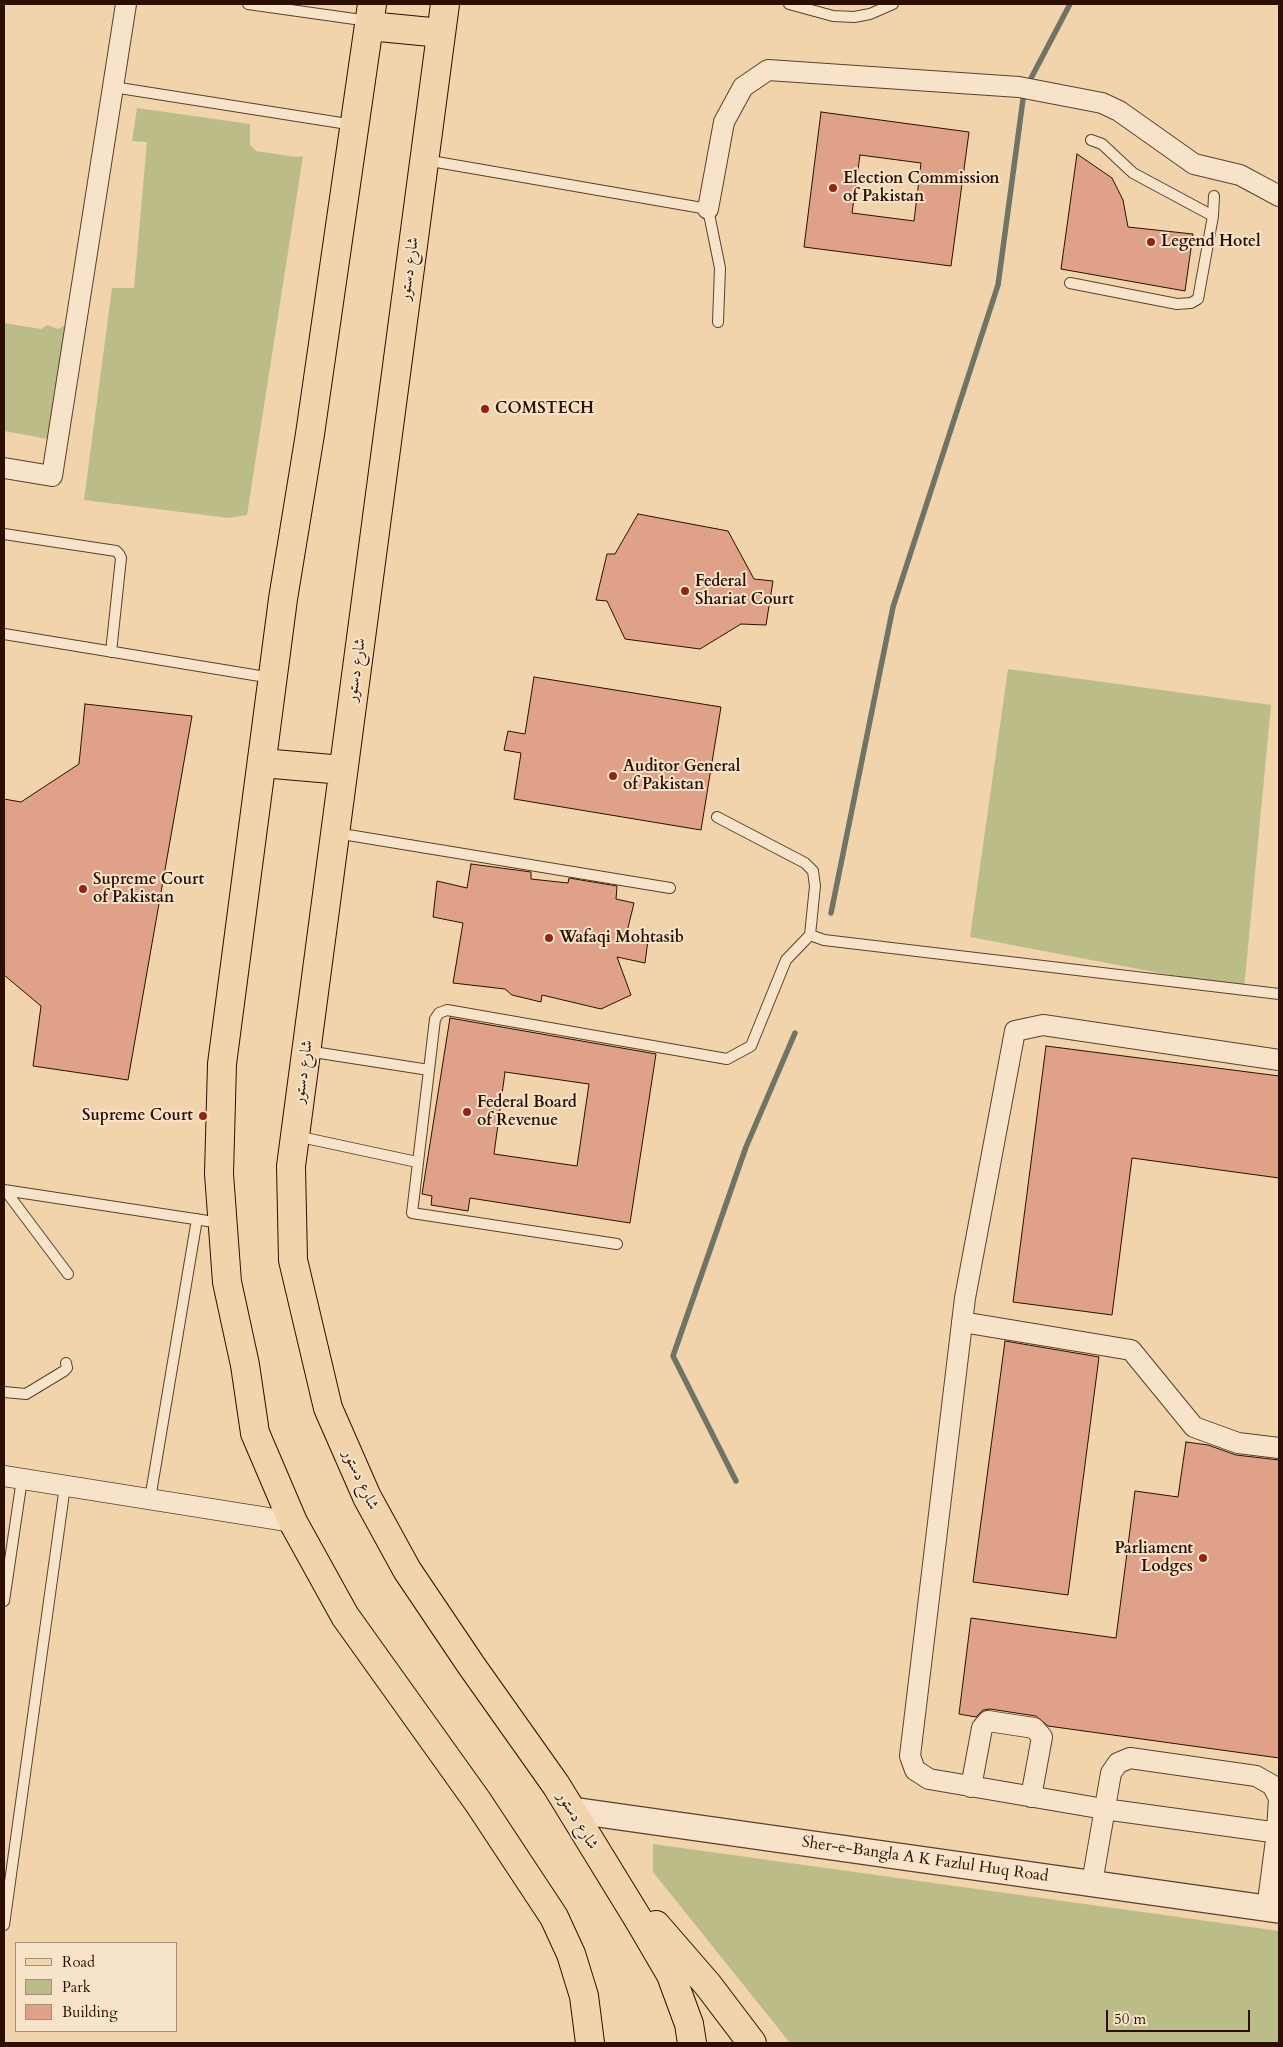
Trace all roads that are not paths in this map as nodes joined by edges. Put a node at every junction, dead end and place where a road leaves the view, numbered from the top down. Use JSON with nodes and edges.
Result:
{"nodes":[{"id":1,"x":126,"y":4,"type":"edge"},
{"id":2,"x":248,"y":4,"type":"edge"},
{"id":3,"x":445,"y":4,"type":"edge"},
{"id":4,"x":789,"y":4,"type":"edge"},
{"id":5,"x":893,"y":4,"type":"edge"},
{"id":6,"x":370,"y":17,"type":"edge"},
{"id":7,"x":441,"y":34,"type":"junction"},
{"id":8,"x":113,"y":87,"type":"junction"},
{"id":9,"x":355,"y":126,"type":"junction"},
{"id":10,"x":1091,"y":140,"type":"dead end"},
{"id":11,"x":424,"y":160,"type":"junction"},
{"id":12,"x":1214,"y":196,"type":"dead end"},
{"id":13,"x":1279,"y":196,"type":"edge"},
{"id":14,"x":708,"y":209,"type":"junction"},
{"id":15,"x":1213,"y":216,"type":"junction"},
{"id":16,"x":1070,"y":283,"type":"dead end"},
{"id":17,"x":718,"y":322,"type":"dead end"},
{"id":18,"x":4,"y":468,"type":"edge"},
{"id":19,"x":4,"y":534,"type":"edge"},
{"id":20,"x":4,"y":634,"type":"edge"},
{"id":21,"x":111,"y":652,"type":"junction"},
{"id":22,"x":273,"y":679,"type":"junction"},
{"id":23,"x":262,"y":763,"type":"junction"},
{"id":24,"x":343,"y":770,"type":"junction"},
{"id":25,"x":717,"y":818,"type":"dead end"},
{"id":26,"x":335,"y":833,"type":"junction"},
{"id":27,"x":670,"y":888,"type":"dead end"},
{"id":28,"x":810,"y":936,"type":"junction"},
{"id":29,"x":1279,"y":994,"type":"edge"},
{"id":30,"x":306,"y":1051,"type":"junction"},
{"id":31,"x":1279,"y":1060,"type":"edge"},
{"id":32,"x":429,"y":1070,"type":"junction"},
{"id":33,"x":295,"y":1136,"type":"junction"},
{"id":34,"x":417,"y":1162,"type":"junction"},
{"id":35,"x":4,"y":1190,"type":"edge"},
{"id":36,"x":210,"y":1221,"type":"junction"},
{"id":37,"x":617,"y":1244,"type":"dead end"},
{"id":38,"x":68,"y":1274,"type":"dead end"},
{"id":39,"x":962,"y":1322,"type":"junction"},
{"id":40,"x":66,"y":1363,"type":"dead end"},
{"id":41,"x":4,"y":1392,"type":"edge"},
{"id":42,"x":1279,"y":1448,"type":"edge"},
{"id":43,"x":13,"y":1478,"type":"edge"},
{"id":44,"x":65,"y":1486,"type":"junction"},
{"id":45,"x":150,"y":1499,"type":"junction"},
{"id":46,"x":293,"y":1522,"type":"junction"},
{"id":47,"x":4,"y":1601,"type":"edge"},
{"id":48,"x":971,"y":1786,"type":"junction"},
{"id":49,"x":1031,"y":1797,"type":"junction"},
{"id":50,"x":1104,"y":1809,"type":"junction"},
{"id":51,"x":571,"y":1810,"type":"junction"},
{"id":52,"x":1278,"y":1833,"type":"edge"},
{"id":53,"x":1092,"y":1884,"type":"junction"},
{"id":54,"x":618,"y":1889,"type":"junction"},
{"id":55,"x":1273,"y":1910,"type":"edge"},
{"id":56,"x":4,"y":1925,"type":"edge"},
{"id":57,"x":590,"y":2043,"type":"edge"},
{"id":58,"x":692,"y":2043,"type":"edge"},
{"id":59,"x":752,"y":2043,"type":"edge"}],
"edges":[{"from":1,"to":8,"type":"street"},
{"from":2,"to":6,"type":"lane"},
{"from":3,"to":7,"type":"main road","name":"شارع دستور"},
{"from":4,"to":5,"type":"lane"},
{"from":6,"to":7,"type":"main road"},
{"from":6,"to":9,"type":"main road"},
{"from":7,"to":11,"type":"main road","name":"شارع دستور"},
{"from":8,"to":9,"type":"lane"},
{"from":8,"to":18,"type":"street"},
{"from":9,"to":22,"type":"main road"},
{"from":10,"to":15,"type":"lane"},
{"from":11,"to":14,"type":"lane"},
{"from":11,"to":24,"type":"main road","name":"شارع دستور"},
{"from":12,"to":15,"type":"lane"},
{"from":13,"to":14,"type":"street"},
{"from":14,"to":17,"type":"lane"},
{"from":15,"to":16,"type":"lane"},
{"from":19,"to":21,"type":"lane"},
{"from":20,"to":21,"type":"lane"},
{"from":21,"to":22,"type":"lane"},
{"from":22,"to":23,"type":"main road"},
{"from":23,"to":24,"type":"main road"},
{"from":23,"to":36,"type":"main road"},
{"from":24,"to":26,"type":"main road","name":"شارع دستور"},
{"from":25,"to":28,"type":"lane"},
{"from":26,"to":27,"type":"lane"},
{"from":26,"to":30,"type":"main road","name":"شارع دستور"},
{"from":28,"to":29,"type":"lane"},
{"from":28,"to":32,"type":"lane"},
{"from":30,"to":32,"type":"lane"},
{"from":30,"to":33,"type":"main road","name":"شارع دستور"},
{"from":31,"to":39,"type":"street"},
{"from":32,"to":34,"type":"lane"},
{"from":33,"to":34,"type":"lane"},
{"from":33,"to":51,"type":"main road","name":"شارع دستور"},
{"from":34,"to":37,"type":"lane"},
{"from":35,"to":36,"type":"lane"},
{"from":35,"to":38,"type":"lane"},
{"from":36,"to":45,"type":"lane"},
{"from":36,"to":46,"type":"main road"},
{"from":39,"to":42,"type":"street"},
{"from":39,"to":48,"type":"street"},
{"from":40,"to":41,"type":"lane"},
{"from":43,"to":44,"type":"street"},
{"from":43,"to":47,"type":"lane"},
{"from":44,"to":45,"type":"street"},
{"from":44,"to":56,"type":"lane"},
{"from":45,"to":46,"type":"street"},
{"from":46,"to":57,"type":"main road"},
{"from":48,"to":49,"type":"street"},
{"from":48,"to":49,"type":"street"},
{"from":49,"to":50,"type":"street"},
{"from":50,"to":52,"type":"street"},
{"from":50,"to":52,"type":"street"},
{"from":50,"to":53,"type":"street"},
{"from":51,"to":53,"type":"street","name":"Sher-e-Bangla A K Fazlul Huq Road"},
{"from":51,"to":54,"type":"main road","name":"شارع دستور"},
{"from":52,"to":55,"type":"street"},
{"from":53,"to":55,"type":"street","name":"Sher-e-Bangla A K Fazlul Huq Road"},
{"from":54,"to":58,"type":"main road","name":"شارع دستور"},
{"from":54,"to":59,"type":"main road"}]}
